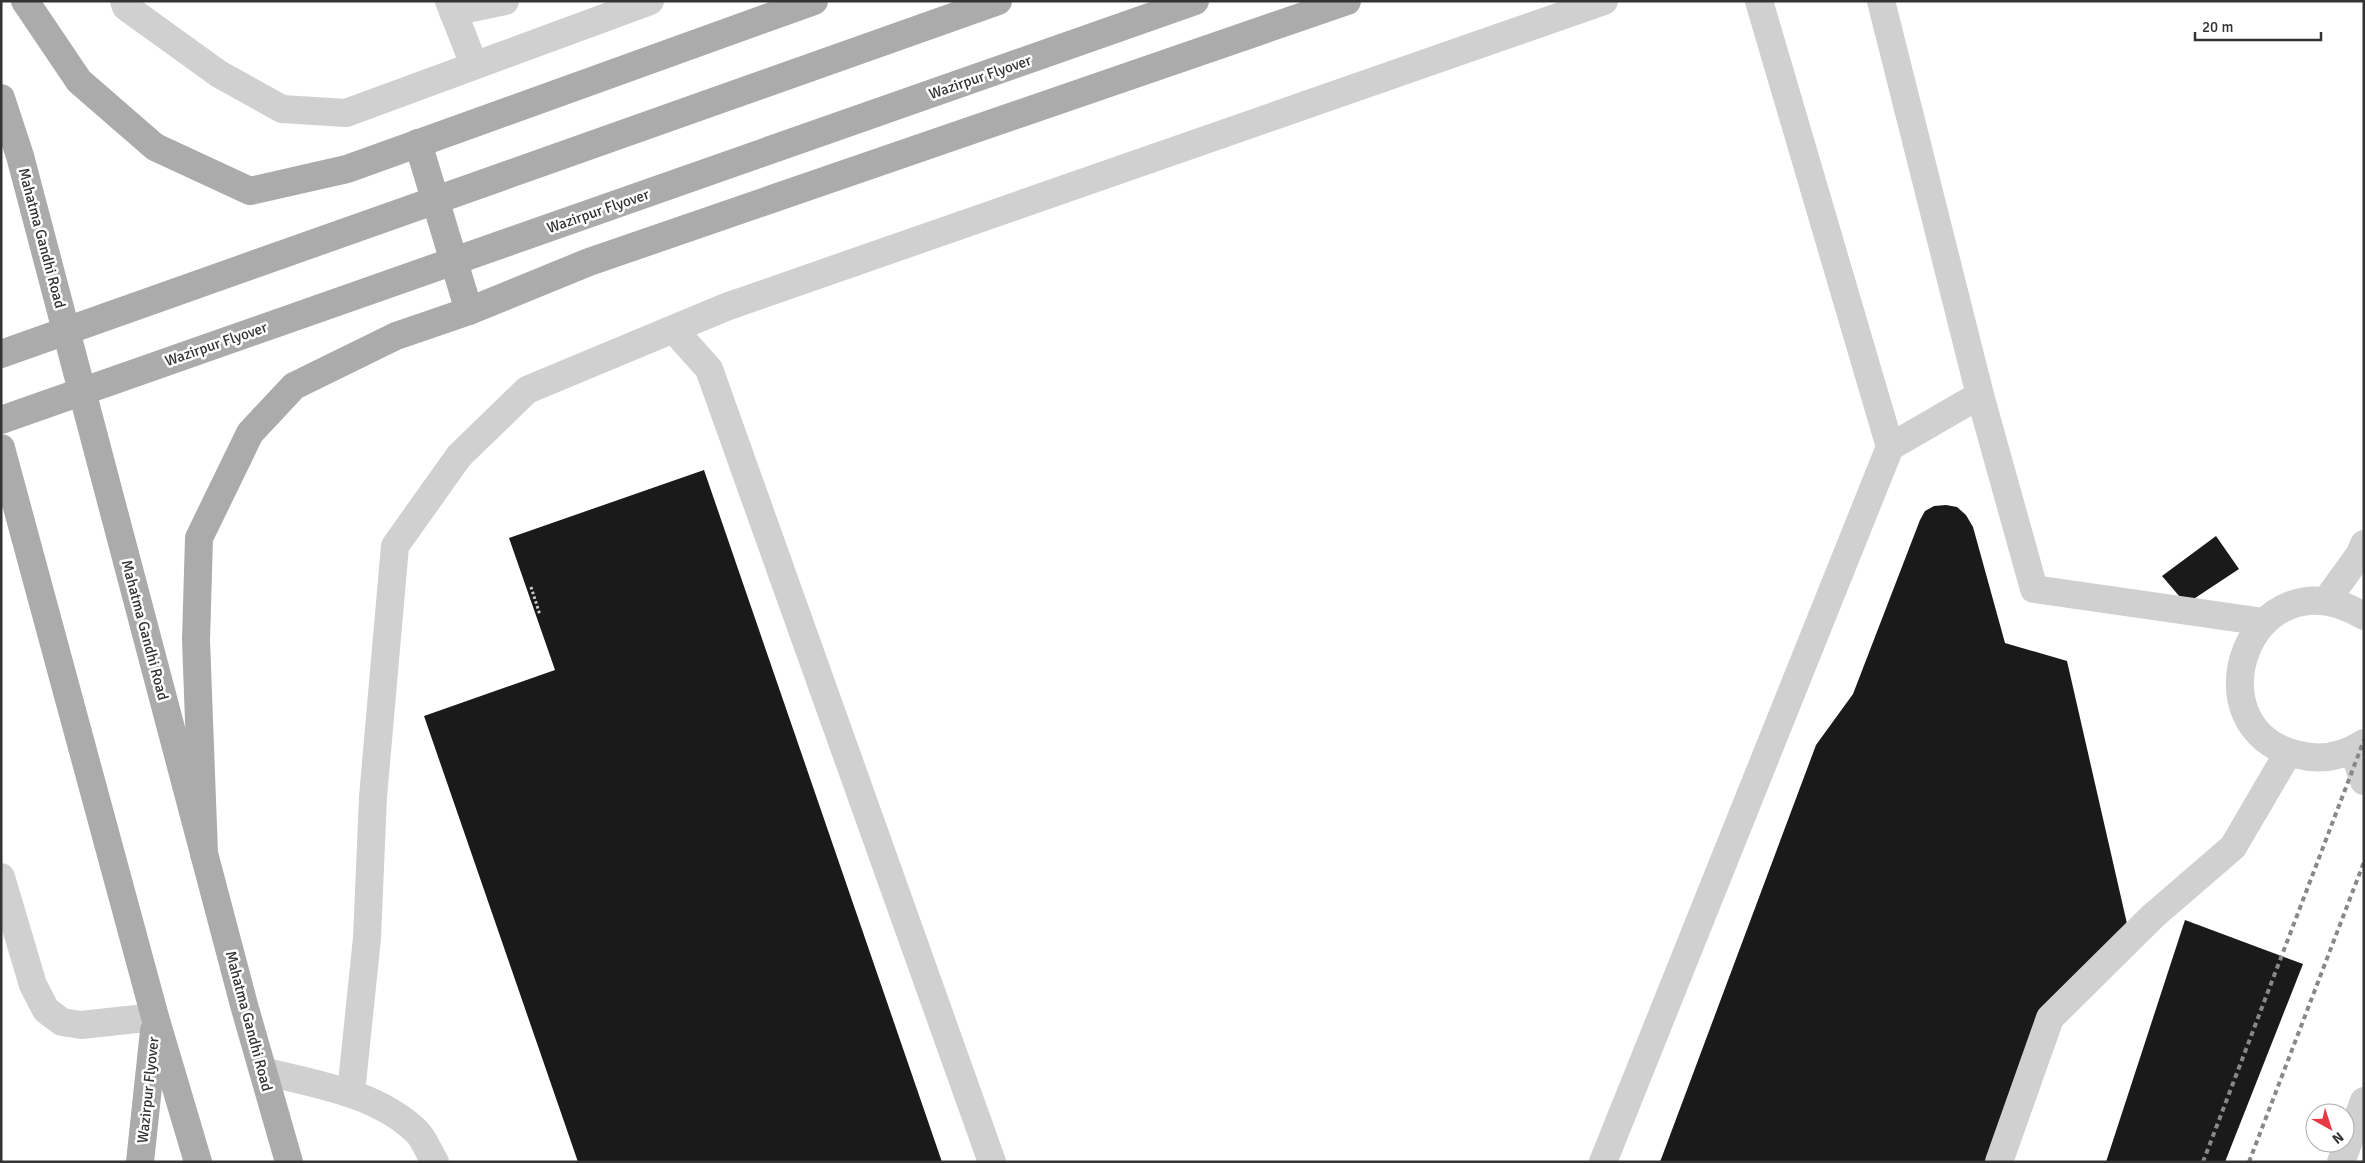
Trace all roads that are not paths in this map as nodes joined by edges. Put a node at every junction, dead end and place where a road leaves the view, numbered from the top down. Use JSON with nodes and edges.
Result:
{"nodes":[{"id":1,"x":25,"y":1,"type":"edge"},
{"id":2,"x":124,"y":1,"type":"edge"},
{"id":3,"x":505,"y":1,"type":"edge"},
{"id":4,"x":650,"y":1,"type":"edge"},
{"id":5,"x":814,"y":1,"type":"edge"},
{"id":6,"x":998,"y":1,"type":"edge"},
{"id":7,"x":1195,"y":1,"type":"edge"},
{"id":8,"x":1347,"y":1,"type":"edge"},
{"id":9,"x":1604,"y":1,"type":"edge"},
{"id":10,"x":1759,"y":1,"type":"edge"},
{"id":11,"x":1882,"y":1,"type":"edge"},
{"id":12,"x":451,"y":6,"type":"edge"},
{"id":13,"x":474,"y":66,"type":"junction"},
{"id":14,"x":1,"y":98,"type":"edge"},
{"id":15,"x":418,"y":143,"type":"junction"},
{"id":16,"x":469,"y":310,"type":"junction"},
{"id":17,"x":674,"y":330,"type":"junction"},
{"id":18,"x":1,"y":354,"type":"edge"},
{"id":19,"x":1980,"y":395,"type":"junction"},
{"id":20,"x":1,"y":420,"type":"edge"},
{"id":21,"x":1890,"y":447,"type":"junction"},
{"id":22,"x":1,"y":448,"type":"edge"},
{"id":23,"x":2364,"y":544,"type":"edge"},
{"id":24,"x":2326,"y":601,"type":"junction"},
{"id":25,"x":2364,"y":616,"type":"edge"},
{"id":26,"x":2264,"y":622,"type":"junction"},
{"id":27,"x":2358,"y":746,"type":"edge"},
{"id":28,"x":2288,"y":753,"type":"junction"},
{"id":29,"x":2364,"y":781,"type":"edge"},
{"id":30,"x":204,"y":854,"type":"junction"},
{"id":31,"x":1,"y":877,"type":"edge"},
{"id":32,"x":155,"y":1018,"type":"junction"},
{"id":33,"x":263,"y":1071,"type":"junction"},
{"id":34,"x":351,"y":1093,"type":"junction"},
{"id":35,"x":2364,"y":1101,"type":"edge"},
{"id":36,"x":140,"y":1162,"type":"edge"},
{"id":37,"x":198,"y":1162,"type":"edge"},
{"id":38,"x":289,"y":1162,"type":"edge"},
{"id":39,"x":435,"y":1162,"type":"edge"},
{"id":40,"x":992,"y":1162,"type":"edge"},
{"id":41,"x":1603,"y":1162,"type":"edge"},
{"id":42,"x":1999,"y":1162,"type":"edge"},
{"id":43,"x":2341,"y":1162,"type":"edge"}],
"edges":[{"from":1,"to":15,"type":"main road"},
{"from":2,"to":13,"type":"street"},
{"from":3,"to":12,"type":"street"},
{"from":4,"to":13,"type":"street"},
{"from":5,"to":15,"type":"main road"},
{"from":6,"to":18,"type":"main road","bridge":true},
{"from":7,"to":20,"type":"main road","name":"Wazirpur Flyover","bridge":true},
{"from":8,"to":16,"type":"main road"},
{"from":9,"to":17,"type":"street"},
{"from":10,"to":21,"type":"street"},
{"from":11,"to":19,"type":"street"},
{"from":12,"to":13,"type":"street"},
{"from":14,"to":30,"type":"main road","name":"Mahatma Gandhi Road"},
{"from":15,"to":16,"type":"main road"},
{"from":16,"to":30,"type":"main road"},
{"from":17,"to":34,"type":"street"},
{"from":17,"to":40,"type":"street"},
{"from":19,"to":21,"type":"street"},
{"from":19,"to":26,"type":"street"},
{"from":21,"to":41,"type":"street"},
{"from":22,"to":32,"type":"main road"},
{"from":23,"to":24,"type":"street"},
{"from":24,"to":25,"type":"street"},
{"from":24,"to":26,"type":"street"},
{"from":26,"to":28,"type":"street"},
{"from":27,"to":28,"type":"street"},
{"from":27,"to":29,"type":"street"},
{"from":28,"to":42,"type":"street"},
{"from":30,"to":33,"type":"main road","name":"Mahatma Gandhi Road"},
{"from":31,"to":32,"type":"street"},
{"from":32,"to":36,"type":"main road","name":"Wazirpur Flyover"},
{"from":32,"to":37,"type":"main road"},
{"from":33,"to":34,"type":"street"},
{"from":33,"to":38,"type":"main road","name":"Mahatma Gandhi Road"},
{"from":34,"to":39,"type":"street"},
{"from":35,"to":43,"type":"street"}]}
